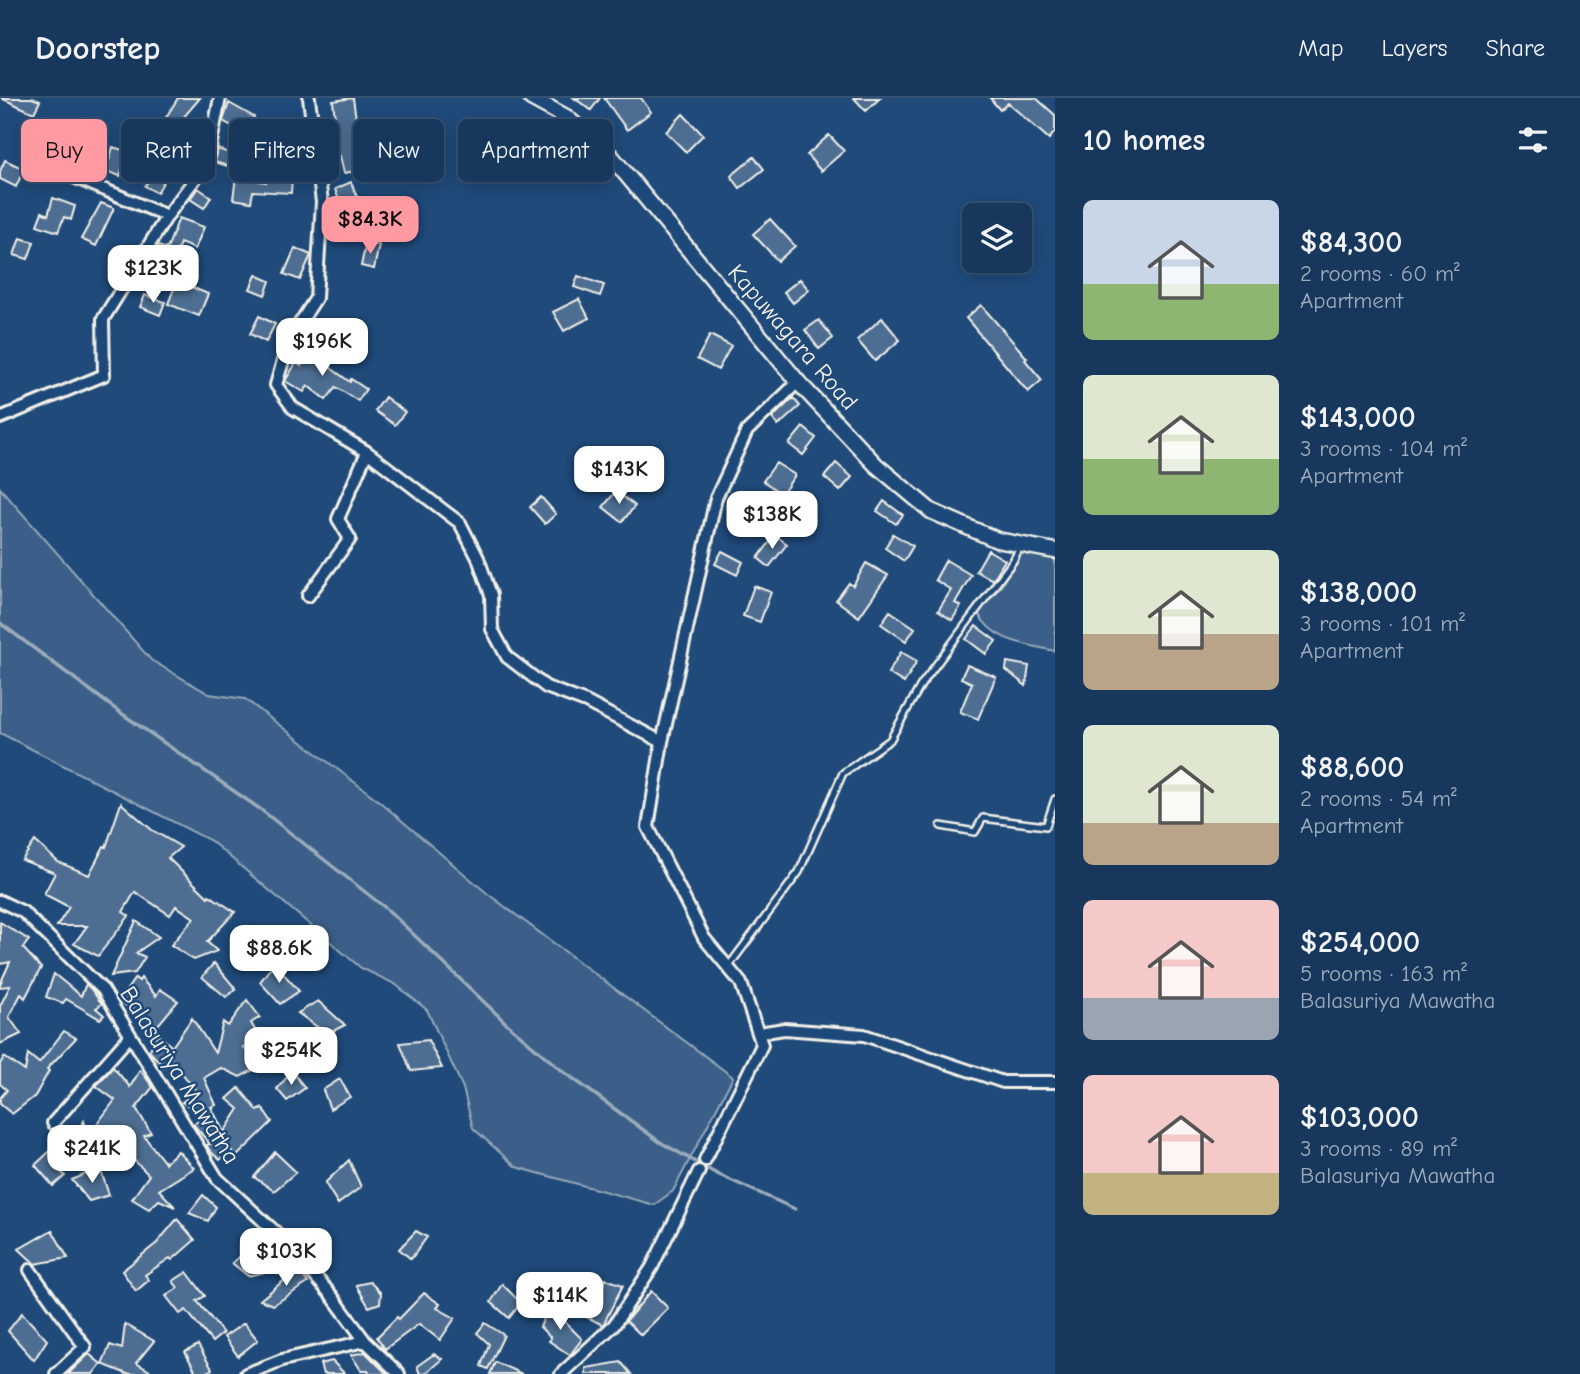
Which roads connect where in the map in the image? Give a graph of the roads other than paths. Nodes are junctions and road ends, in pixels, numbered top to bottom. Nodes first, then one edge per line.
1 (220, 98) edge
2 (309, 98) edge
3 (531, 98) edge
4 (86, 182) edge
5 (167, 216) junction
6 (798, 382) junction
7 (0, 418) edge
8 (367, 452) junction
9 (1021, 545) junction
10 (1055, 551) edge
11 (308, 596) dead end
12 (662, 742) junction
13 (1055, 799) edge
14 (941, 826) dead end
15 (0, 901) edge
16 (728, 967) junction
17 (759, 1033) junction
18 (130, 1036) junction
19 (1055, 1082) edge
20 (53, 1122) dead end
21 (30, 1270) dead end
22 (365, 1341) junction
23 (56, 1374) edge
24 (246, 1374) edge
25 (399, 1374) edge
26 (561, 1374) edge

1 - 5 street
2 - 8 street
3 - 6 street, Kapuwagara Road
4 - 5 street
5 - 7 street
6 - 9 street, Kapuwagara Road
6 - 12 street
8 - 11 street
8 - 12 street
9 - 10 street, Kapuwagara Road
9 - 16 lane
12 - 16 street
13 - 14 lane
15 - 18 street, Balasuriya Mawatha
16 - 17 street
17 - 19 street
17 - 26 street
18 - 20 street
18 - 22 street, Balasuriya Mawatha
21 - 23 street
22 - 24 street
22 - 25 street, Balasuriya Mawatha

